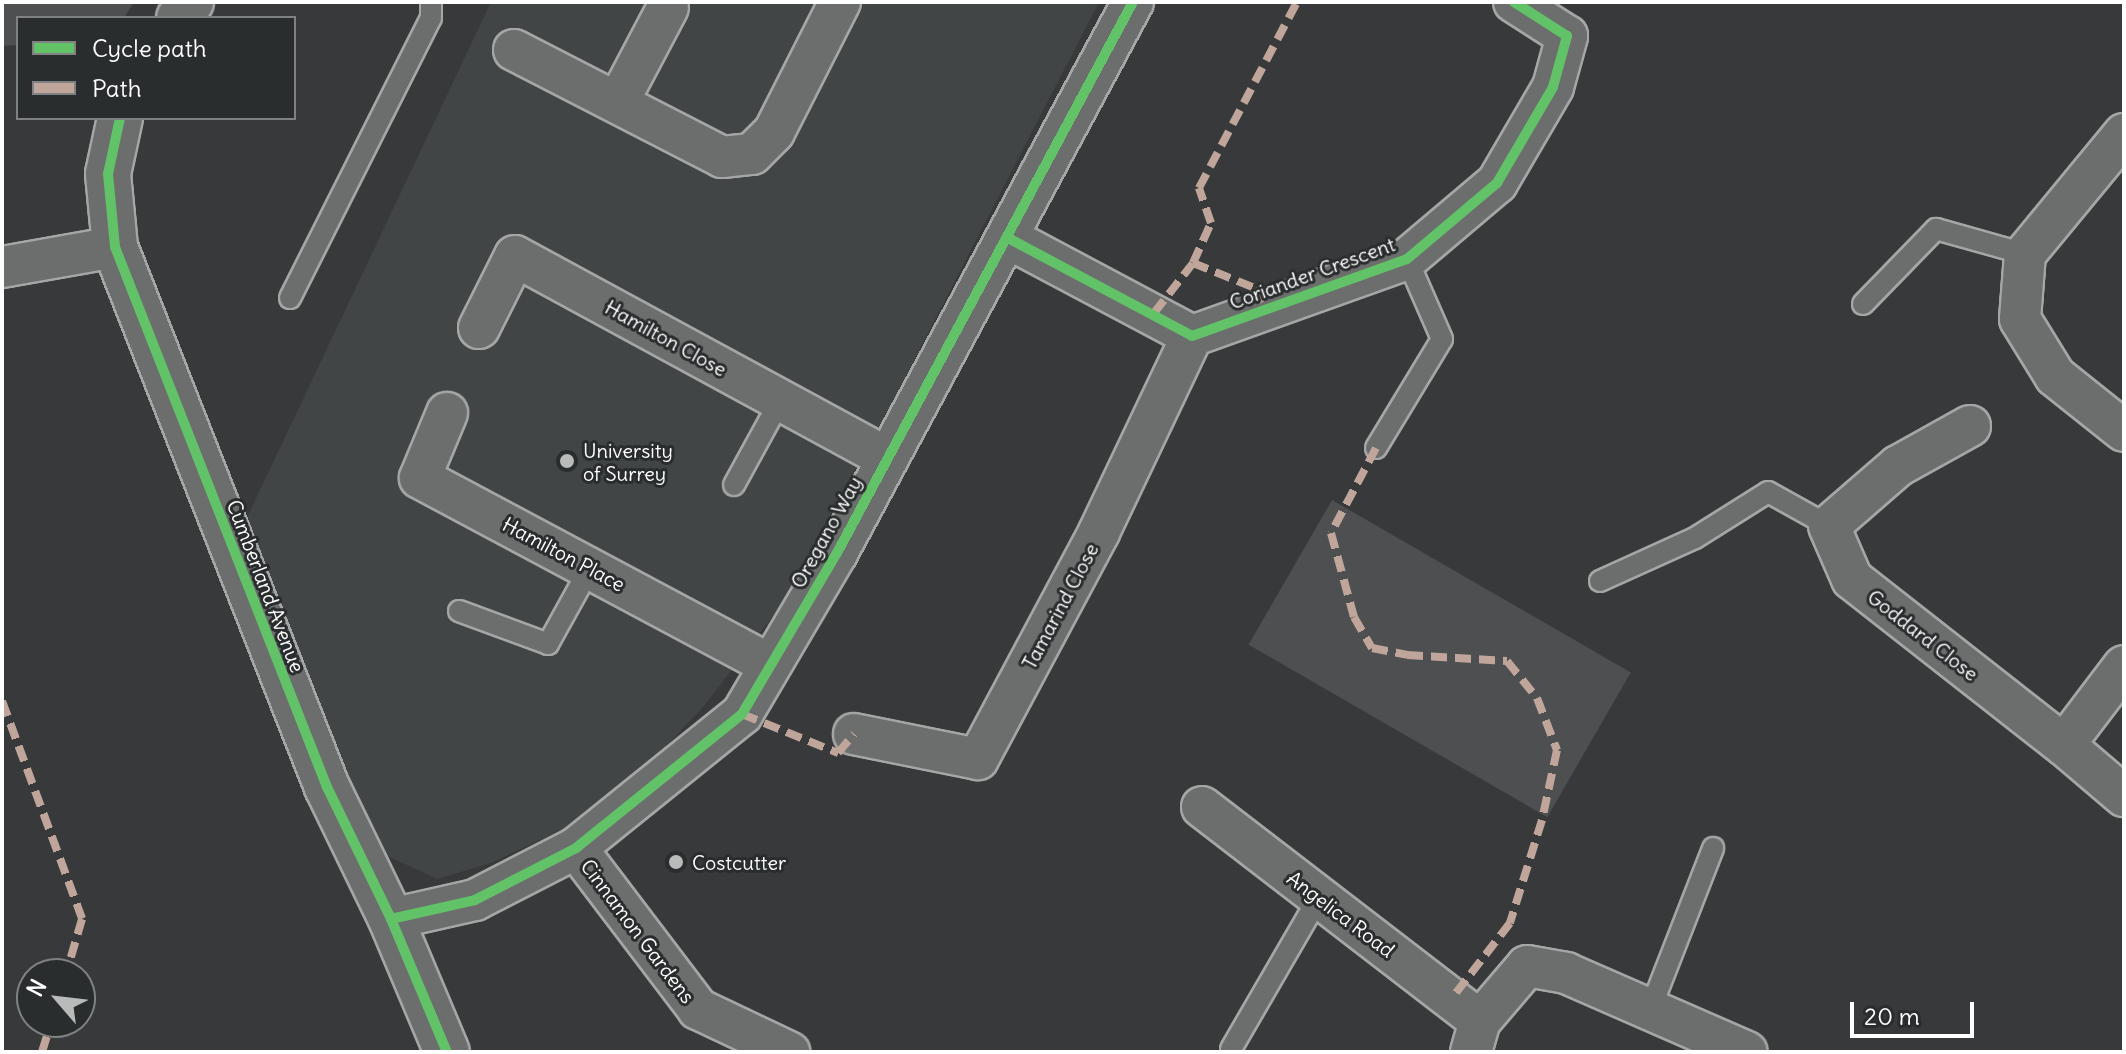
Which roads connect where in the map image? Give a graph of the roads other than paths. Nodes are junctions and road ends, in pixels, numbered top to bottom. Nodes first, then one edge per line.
1 (431, 2) edge
2 (840, 2) edge
3 (1133, 2) edge
4 (1514, 2) edge
5 (668, 7) dead end
6 (514, 50) dead end
7 (618, 102) junction
8 (120, 120) edge
9 (2124, 134) edge
10 (1008, 238) junction
11 (115, 247) junction
12 (2025, 254) junction
13 (1407, 259) junction
14 (2, 267) edge
15 (290, 298) dead end
16 (1863, 304) dead end
17 (479, 328) dead end
18 (1192, 336) junction
19 (780, 401) junction
20 (447, 413) dead end
21 (1970, 426) dead end
22 (2124, 431) edge
23 (1376, 448) dead end
24 (887, 458) junction
25 (734, 485) dead end
26 (1829, 526) junction
27 (590, 568) junction
28 (1600, 581) dead end
29 (459, 611) dead end
30 (770, 665) junction
31 (2124, 666) edge
32 (854, 734) dead end
33 (2064, 745) junction
34 (2124, 796) edge
35 (1202, 807) dead end
36 (576, 848) junction
37 (1713, 848) dead end
38 (1319, 897) junction
39 (391, 919) junction
40 (1650, 1010) junction
41 (1476, 1037) edge
42 (1231, 1049) dead end
43 (780, 1051) edge
44 (447, 1052) edge
45 (1747, 1052) edge

1 - 15 lane
2 - 7 street
3 - 10 street, Oregano Way
4 - 13 street, Coriander Crescent
5 - 7 street
6 - 7 street
8 - 11 street, Cumberland Avenue
9 - 12 street
10 - 18 street
10 - 24 street, Oregano Way
11 - 14 street
11 - 39 street, Cumberland Avenue
12 - 16 lane
12 - 22 street
13 - 18 street, Coriander Crescent
13 - 23 lane
17 - 19 street, Hamilton Close
18 - 32 street, Tamarind Close
19 - 24 street, Hamilton Close
19 - 25 lane
20 - 27 street, Hamilton Place
21 - 26 street
24 - 30 street, Oregano Way
26 - 28 lane
26 - 33 street, Goddard Close
27 - 29 lane
27 - 30 street, Hamilton Place
30 - 36 street, Oregano Way
31 - 33 street
33 - 34 street, Goddard Close
35 - 38 street, Angelica Road
36 - 39 street, Oregano Way
36 - 43 street, Cinnamon Gardens
37 - 40 lane
38 - 41 street, Angelica Road
38 - 42 lane
39 - 44 street, Cumberland Avenue
40 - 41 street, Angelica Road
40 - 45 street, Angelica Road

